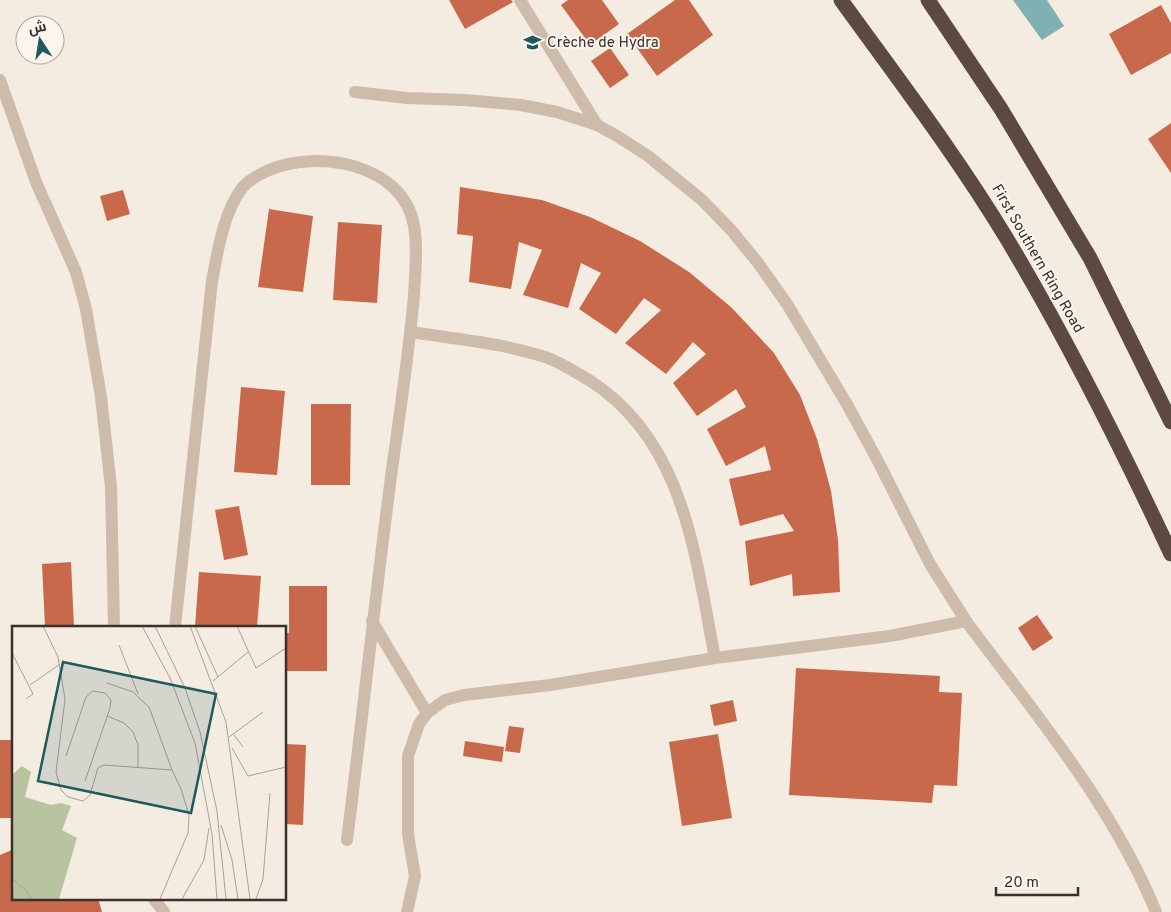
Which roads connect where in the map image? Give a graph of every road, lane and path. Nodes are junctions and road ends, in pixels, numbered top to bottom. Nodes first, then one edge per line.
1 (520, 0) edge
2 (841, 0) edge
3 (928, 0) edge
4 (0, 80) edge
5 (355, 92) dead end
6 (597, 125) junction
7 (411, 332) junction
8 (1171, 422) edge
9 (1171, 554) edge
10 (372, 620) junction
11 (966, 621) junction
12 (114, 626) edge
13 (175, 626) edge
14 (714, 658) junction
15 (427, 713) junction
16 (347, 840) dead end
17 (155, 900) edge
18 (164, 912) edge
19 (407, 912) edge
20 (1156, 912) edge

1 - 6 street
2 - 9 highway, First Southern Ring Road
3 - 8 highway
4 - 12 street
5 - 6 street
6 - 11 street
7 - 10 street
7 - 13 street
7 - 14 street
10 - 15 street
10 - 16 street
11 - 14 street
11 - 20 street
14 - 15 street
15 - 19 street
17 - 18 street

